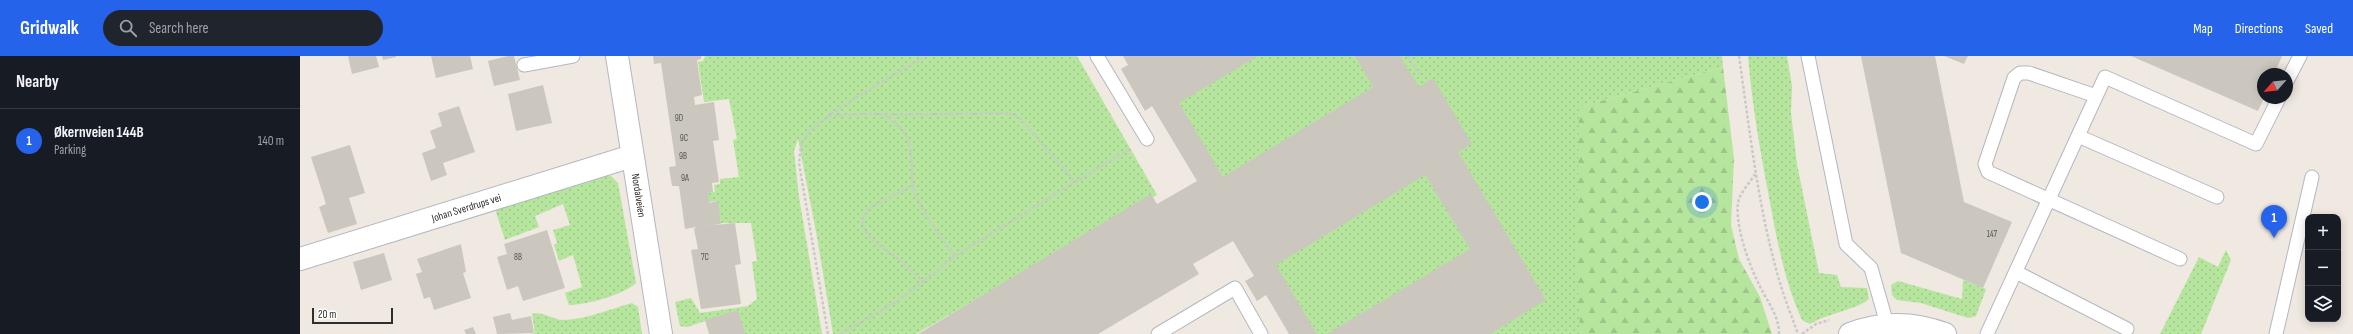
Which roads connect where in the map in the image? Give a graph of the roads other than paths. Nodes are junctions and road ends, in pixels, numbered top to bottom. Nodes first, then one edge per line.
1 (573, 56) edge
2 (617, 56) edge
3 (1097, 56) edge
4 (1808, 56) edge
5 (2300, 56) edge
6 (524, 65) dead end
7 (2293, 69) edge
8 (2096, 96) junction
9 (2276, 104) edge
10 (2078, 136) junction
11 (1147, 139) road end
12 (632, 156) junction
13 (2312, 178) dead end
14 (2217, 197) dead end
15 (2048, 200) junction
16 (300, 259) edge
17 (2180, 259) dead end
18 (2016, 272) junction
19 (1887, 324) junction
20 (2127, 329) dead end
21 (661, 334) edge
22 (1158, 334) edge
23 (1261, 334) edge
24 (1850, 334) edge
25 (1944, 334) edge
26 (1987, 334) edge
27 (2276, 334) edge

1 - 6 lane
2 - 12 street, Nordalveien
3 - 11 lane
4 - 19 lane
5 - 7 lane
8 - 9 lane
8 - 10 lane
8 - 15 lane
10 - 14 lane
10 - 15 lane
12 - 16 street, Johan Sverdrups vei
12 - 21 street, Nordalveien
13 - 27 lane
15 - 17 lane
15 - 18 lane
18 - 20 lane
18 - 26 lane
19 - 24 street
19 - 25 street
22 - 23 lane

